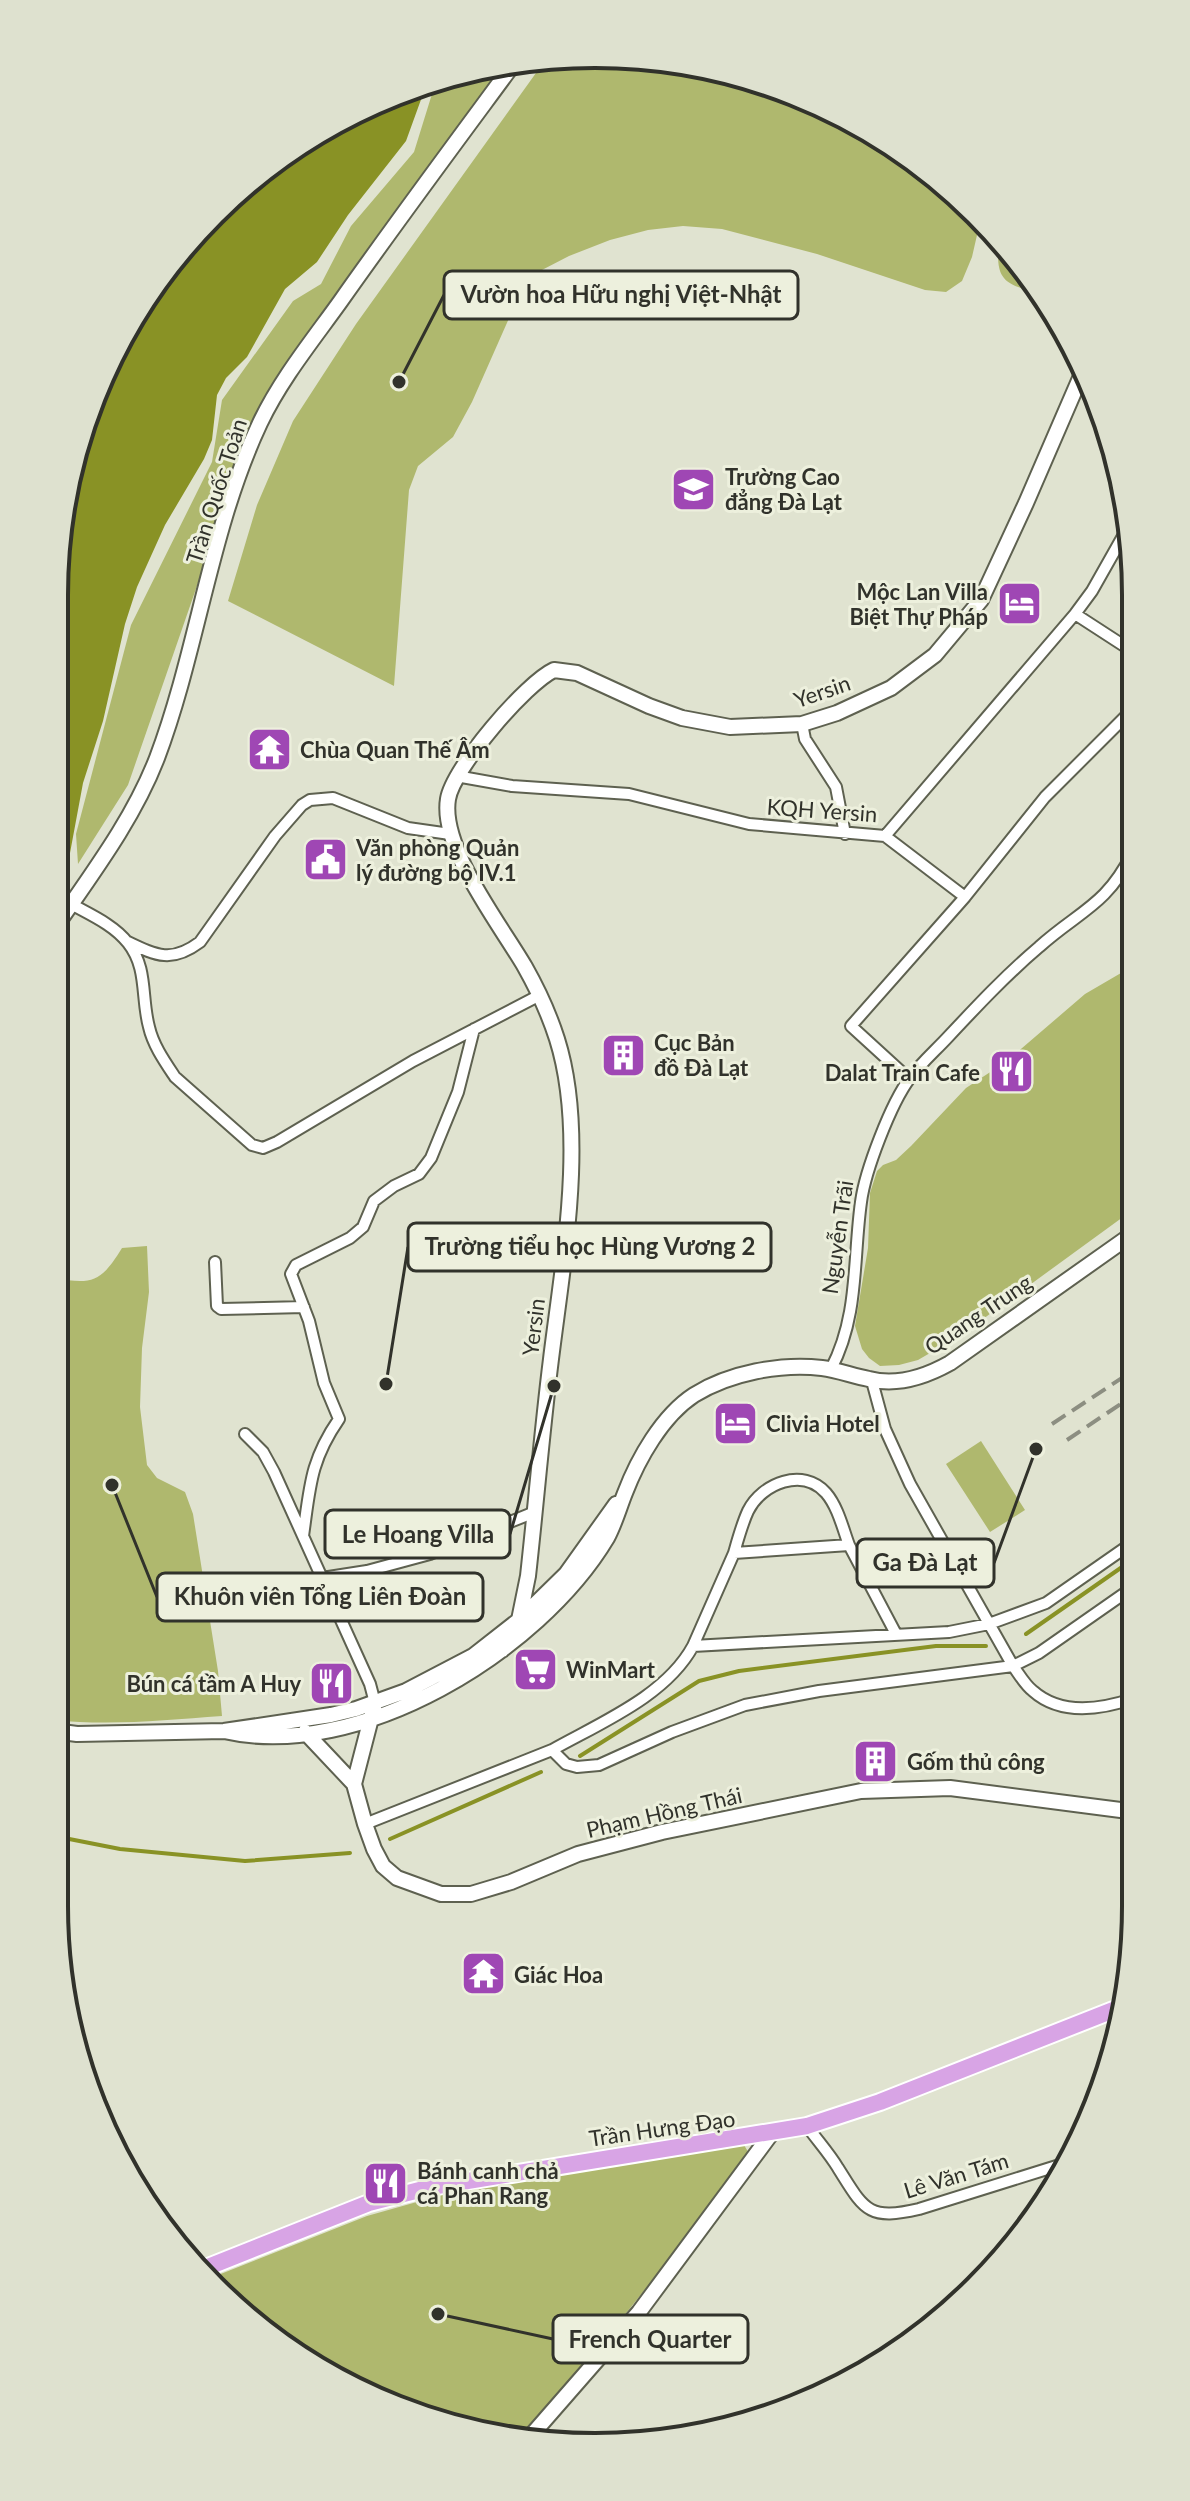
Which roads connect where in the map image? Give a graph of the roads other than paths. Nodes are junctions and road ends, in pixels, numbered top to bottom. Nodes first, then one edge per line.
1 (505, 76) edge
2 (1078, 383) edge
3 (1119, 543) edge
4 (1075, 614) junction
5 (1122, 645) edge
6 (1122, 720) edge
7 (802, 724) junction
8 (456, 776) junction
9 (450, 834) junction
10 (845, 834) junction
11 (885, 836) junction
12 (1122, 875) edge
13 (965, 897) junction
14 (71, 904) junction
15 (68, 908) edge
16 (127, 941) junction
17 (540, 995) junction
18 (474, 1029) junction
19 (909, 1079) junction
20 (1122, 1241) edge
21 (215, 1262) dead end
22 (304, 1307) junction
23 (831, 1369) junction
24 (872, 1381) junction
25 (245, 1434) dead end
26 (626, 1491) junction
27 (535, 1512) junction
28 (303, 1536) junction
29 (849, 1545) junction
30 (1122, 1550) edge
31 (734, 1553) junction
32 (322, 1578) junction
33 (1122, 1595) edge
34 (519, 1620) junction
35 (989, 1624) junction
36 (896, 1634) junction
37 (693, 1646) junction
38 (502, 1650) junction
39 (1013, 1666) junction
40 (375, 1703) junction
41 (1122, 1703) edge
42 (371, 1719) junction
43 (295, 1721) junction
44 (224, 1731) junction
45 (68, 1733) edge
46 (308, 1735) junction
47 (552, 1750) junction
48 (354, 1784) junction
49 (1122, 1809) edge
50 (365, 1824) junction
51 (1112, 2011) edge
52 (807, 2126) junction
53 (771, 2134) junction
54 (1052, 2167) edge
55 (211, 2266) edge
56 (537, 2429) edge

1 - 14 street, Trần Quốc Toản
2 - 7 street, Yersin
3 - 4 street, KQH Yersin
4 - 5 street
4 - 11 street, KQH Yersin
6 - 13 street
7 - 8 street, Yersin
7 - 10 street
8 - 9 street, Yersin
8 - 10 street, KQH Yersin
9 - 16 street
9 - 17 street, Yersin
10 - 11 street, KQH Yersin
11 - 13 street
12 - 19 street, Nguyễn Trãi
13 - 19 street
14 - 15 street, Trần Quốc Toản
14 - 16 street
16 - 18 street
17 - 18 street
17 - 27 street, Yersin
18 - 22 street
19 - 23 street, Nguyễn Trãi
20 - 24 street, Quang Trung
21 - 22 street
22 - 28 street
23 - 24 street, Quang Trung
23 - 26 street
24 - 35 street
25 - 28 street
26 - 34 street
26 - 38 street
27 - 32 street
27 - 34 street, Yersin
28 - 32 street
29 - 31 street
29 - 31 street
29 - 36 street
30 - 35 street
31 - 37 street
32 - 40 street
33 - 39 street
34 - 38 street, Yersin
34 - 40 street, Yersin
35 - 36 street
35 - 39 street
36 - 37 street
37 - 47 street
38 - 42 street, Yersin
39 - 41 street
39 - 47 street
40 - 42 street
40 - 43 street, Yersin
42 - 46 street, Yersin
42 - 48 street
43 - 44 street, Yersin
43 - 46 street
44 - 45 street, Yersin
44 - 46 street, Yersin
46 - 48 street
47 - 50 street
48 - 50 street, Phạm Hồng Thái
49 - 50 street, Phạm Hồng Thái
51 - 52 main road, Trần Hưng Đạo
52 - 53 main road, Trần Hưng Đạo
52 - 54 street, Lê Văn Tám
53 - 55 main road, Trần Hưng Đạo
53 - 56 street

